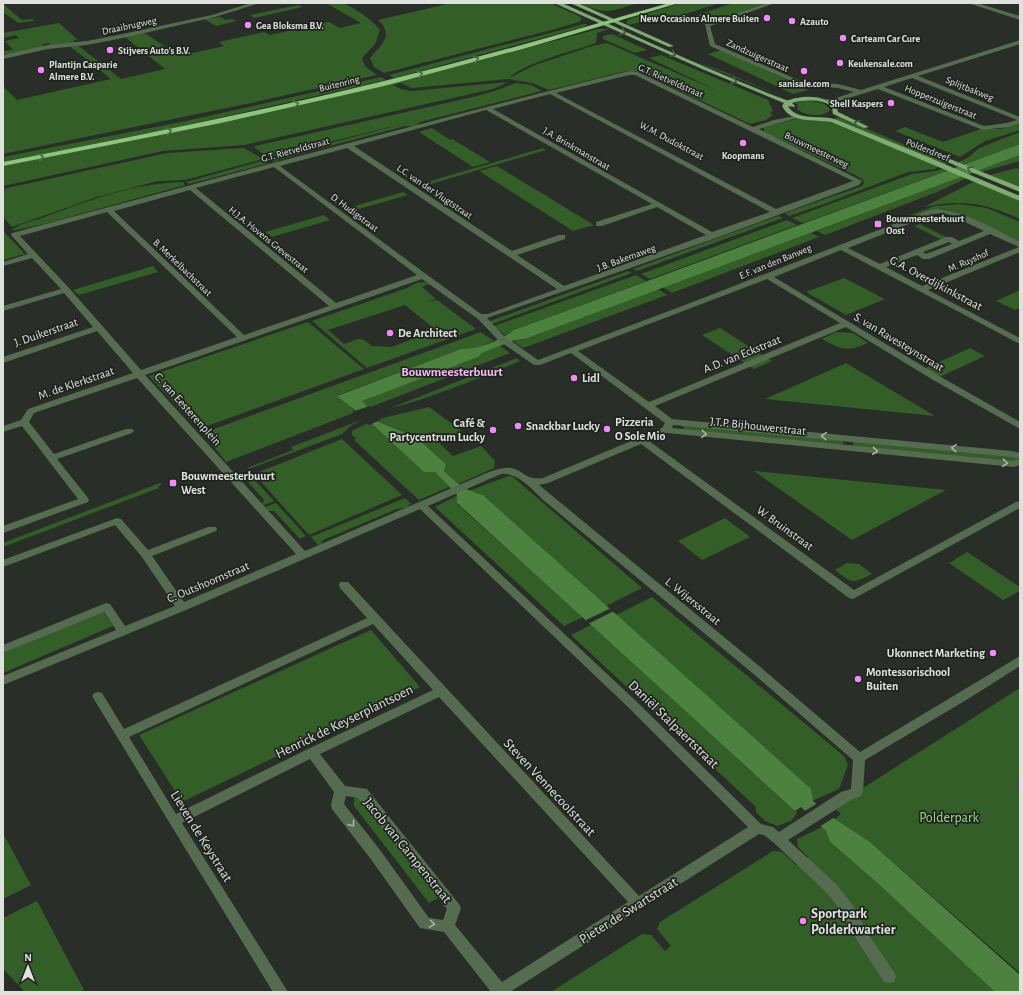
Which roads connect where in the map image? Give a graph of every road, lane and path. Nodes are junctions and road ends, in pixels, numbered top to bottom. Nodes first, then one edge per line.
1 (257, 3) edge
2 (557, 3) edge
3 (573, 3) edge
4 (652, 3) edge
5 (676, 3) edge
6 (772, 3) edge
7 (971, 3) edge
8 (1020, 18) edge
9 (594, 20) junction
10 (604, 21) junction
11 (615, 21) junction
12 (1020, 42) edge
13 (501, 45) dead end
14 (3, 57) edge
15 (420, 66) dead end
16 (406, 70) dead end
17 (912, 76) junction
18 (376, 77) dead end
19 (361, 80) dead end
20 (878, 87) junction
21 (550, 92) junction
22 (860, 92) junction
23 (800, 99) junction
24 (277, 100) dead end
25 (827, 103) junction
26 (788, 104) junction
27 (487, 108) junction
28 (790, 113) junction
29 (835, 113) junction
30 (800, 116) junction
31 (1020, 120) edge
32 (776, 121) junction
33 (753, 128) junction
34 (348, 145) junction
35 (3, 156) edge
36 (3, 164) edge
37 (275, 165) junction
38 (190, 187) junction
39 (1020, 190) edge
40 (1020, 199) edge
41 (657, 205) junction
42 (109, 210) junction
43 (776, 212) junction
44 (599, 224) dead end
45 (991, 231) junction
46 (713, 236) junction
47 (562, 237) dead end
48 (936, 244) junction
49 (958, 244) junction
50 (1020, 245) edge
51 (841, 247) junction
52 (926, 248) junction
53 (946, 249) junction
54 (1020, 249) edge
55 (917, 252) junction
56 (936, 253) junction
57 (510, 254) junction
58 (33, 255) junction
59 (3, 264) edge
60 (880, 267) junction
61 (423, 276) junction
62 (767, 276) junction
63 (563, 289) junction
64 (923, 289) junction
65 (66, 290) junction
66 (335, 306) junction
67 (3, 309) edge
68 (481, 316) junction
69 (846, 324) junction
70 (98, 328) junction
71 (243, 338) junction
72 (1020, 341) edge
73 (572, 350) junction
74 (3, 360) edge
75 (139, 374) junction
76 (648, 406) junction
77 (24, 422) junction
78 (668, 426) junction
79 (1020, 426) edge
80 (3, 429) edge
81 (129, 431) dead end
82 (642, 440) junction
83 (847, 443) junction
84 (1020, 456) edge
85 (51, 458) junction
86 (1020, 462) edge
87 (533, 482) junction
88 (420, 504) junction
89 (1020, 504) edge
90 (212, 529) dead end
91 (3, 530) edge
92 (146, 555) junction
93 (303, 555) junction
94 (3, 564) edge
95 (344, 585) dead end
96 (182, 607) junction
97 (374, 619) junction
98 (122, 630) junction
99 (3, 648) edge
100 (1020, 660) edge
101 (3, 681) edge
102 (440, 691) junction
103 (98, 696) dead end
104 (122, 735) junction
105 (312, 752) junction
106 (859, 758) junction
107 (341, 791) junction
108 (174, 821) junction
109 (757, 828) junction
110 (779, 839) junction
111 (638, 904) junction
112 (448, 926) junction
113 (889, 977) dead end
114 (281, 992) edge
115 (499, 992) edge

1 - 14 street, Draaibrugweg
2 - 9 main road
3 - 10 main road
4 - 10 highway, Buitenring
5 - 11 highway, Buitenring
6 - 22 street, Zandzuigerstraat
7 - 8 street
9 - 10 highway, Buitenring
9 - 13 highway, Buitenring
10 - 11 highway, Buitenring
10 -> 26 main road
36 -> 10 highway, Buitenring
11 - 23 main road
12 - 17 street, Splijtbakweg
15 - 16 highway
17 - 20 street, Splijtbakweg
17 - 31 street, Splijtbakweg
18 - 19 highway, Buitenring
20 - 22 street, Splijtbakweg
20 - 31 street, Hopperzuigerstraat
21 - 27 street, G.T. Rietveldstraat
21 - 33 street, G.T. Rietveldstraat
21 - 43 street, W.M. Dudokstraat
22 - 25 street, Splijtbakweg
23 - 25 main road
23 - 26 main road
24 - 35 highway
25 - 29 main road
26 - 28 main road
26 - 30 main road
27 - 34 street, G.T. Rietveldstraat
27 - 41 street, J.A. Brinkmanstraat
28 - 30 main road
28 - 32 street
29 - 30 main road
39 -> 29 main road, Polderdreef
30 - 32 street
30 - 40 main road, Polderdreef
32 - 33 street
33 - 43 street, Bouwmeesterweg
34 - 37 street, G.T. Rietveldstraat
34 - 57 street, L.C. van der Vlugtstraat
37 - 38 street, G.T. Rietveldstraat
37 - 61 street, D. Hudigstraat
38 - 42 street, G.T. Rietveldstraat
38 - 66 street, H.J.A. Hovens Grevestraat
41 - 44 street
41 - 46 street, J.A. Brinkmanstraat
42 - 58 street, G.T. Rietveldstraat
42 - 71 street, B. Merkelbachstraat
43 - 46 street, J.B. Bakemaweg
45 - 49 street, M. Ruyshof
45 - 50 street, E.F. van den Banweg
45 - 51 street, E.F. van den Banweg
46 - 63 street, J.B. Bakemaweg
47 - 57 street
48 - 49 street, M. Ruyshof
48 - 52 street, M. Ruyshof
48 - 53 street, M. Ruyshof
49 - 53 street, M. Ruyshof
51 - 60 street, G.A. Overdijkinkstraat
51 - 62 street, E.F. van den Banweg
52 - 55 street, M. Ruyshof
52 - 56 street, M. Ruyshof
53 - 56 street, M. Ruyshof
54 - 64 street, M. Ruyshof
55 - 56 street, M. Ruyshof
55 - 60 street, M. Ruyshof
57 - 63 street, L.C. van der Vlugtstraat
58 - 59 street
58 - 65 street, G.T. Rietveldstraat
60 - 64 street, G.A. Overdijkinkstraat
61 - 66 street, C. van Eesterenplein
61 - 68 street
62 - 69 street, S. van Ravesteynstraat
62 - 73 street, E.F. van den Banweg
63 - 68 street, J.B. Bakemaweg
64 - 72 street, G.A. Overdijkinkstraat
65 - 67 street
65 - 70 street, G.T. Rietveldstraat
66 - 71 street, C. van Eesterenplein
68 - 73 street, E.F. van den Banweg
69 - 76 street, A.D. van Eckstraat
69 - 79 street, S. van Ravesteynstraat
70 - 74 street, J. Duikerstraat
70 - 75 street, G.T. Rietveldstraat
71 - 75 street, C. van Eesterenplein
73 - 76 street
75 - 77 street, M. de Klerkstraat
75 - 93 street, C. van Eesterenplein
76 - 78 street
77 - 80 street, M. de Klerkstraat
77 - 85 street
78 - 82 street
78 - 83 street, J.T.P. Bijhouwerstraat
81 - 85 street
82 - 87 street
82 - 89 street, W. Bruinstraat
84 -> 83 street, J.T.P. Bijhouwerstraat
83 -> 86 street, J.T.P. Bijhouwerstraat
85 - 91 street
87 - 88 street, L. Wijersstraat
87 - 106 street, L. Wijersstraat
88 - 93 street
88 - 109 street, Daniël Stalpaertstraat
90 - 92 street
92 - 94 street
92 - 96 street
93 - 96 street, C. Outshoornstraat
95 - 97 street, Henrick de Keyserplantsoen
96 - 98 street, C. Outshoornstraat
97 - 102 street, Henrick de Keyserplantsoen
97 - 104 street
98 - 99 street
98 - 101 street, C. Outshoornstraat
100 - 106 street
102 - 105 street, Henrick de Keyserplantsoen
102 - 111 street, Steven Vennecoolstraat
103 - 104 street, Lieven de Keystraat
104 - 108 street, Lieven de Keystraat
105 - 107 street
105 - 108 street, Henrick de Keyserplantsoen
106 - 110 street
107 -> 112 street
107 - 112 street, Jacob van Campenstraat
108 - 114 street, Lieven de Keystraat
109 - 110 street, Daniël Stalpaertstraat
109 - 111 street, Pieter de Swartstraat
110 - 113 street, Daniël Stalpaertstraat
111 - 115 street, Pieter de Swartstraat
112 - 115 street

